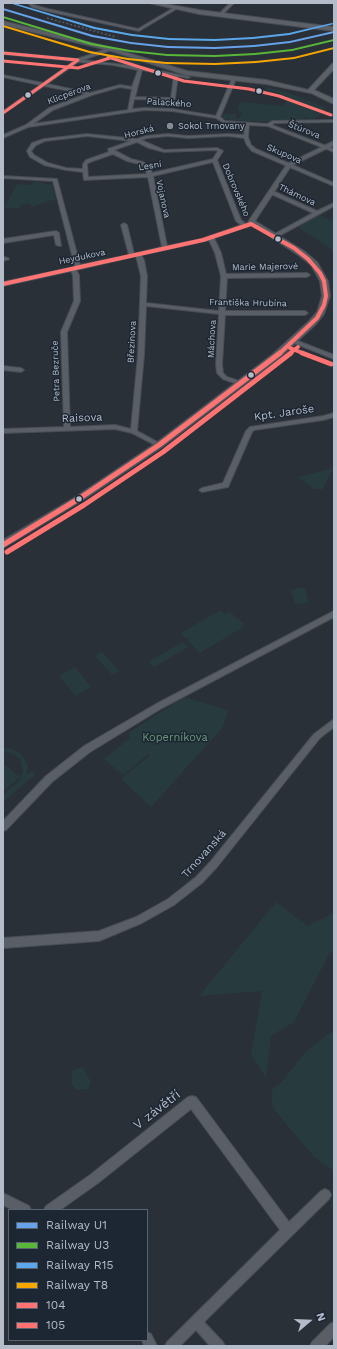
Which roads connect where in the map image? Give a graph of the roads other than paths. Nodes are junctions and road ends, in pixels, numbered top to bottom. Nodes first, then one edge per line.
1 (30, 3) edge
2 (152, 3) edge
3 (232, 3) edge
4 (176, 8) junction
5 (220, 14) junction
6 (3, 23) edge
7 (334, 29) edge
8 (110, 49) junction
9 (5, 53) edge
10 (3, 57) edge
11 (78, 60) junction
12 (334, 65) edge
13 (141, 68) junction
14 (3, 76) edge
15 (176, 76) junction
16 (188, 77) dead end
17 (234, 79) junction
18 (136, 83) junction
19 (44, 84) junction
20 (120, 86) junction
21 (134, 88) junction
22 (310, 92) junction
23 (91, 94) junction
24 (133, 98) junction
25 (173, 99) junction
26 (334, 102) edge
27 (54, 110) dead end
28 (130, 110) junction
29 (172, 110) junction
30 (3, 113) edge
31 (59, 113) dead end
32 (64, 116) dead end
33 (217, 117) junction
34 (69, 119) junction
35 (334, 121) edge
36 (247, 124) junction
37 (268, 125) junction
38 (28, 126) junction
39 (3, 137) edge
40 (246, 137) junction
41 (136, 140) junction
42 (334, 143) edge
43 (325, 147) junction
44 (334, 151) edge
45 (113, 152) junction
46 (216, 158) junction
47 (290, 165) junction
48 (85, 170) junction
49 (150, 175) junction
50 (3, 177) edge
51 (334, 184) edge
52 (271, 192) junction
53 (334, 204) edge
54 (317, 213) junction
55 (248, 224) junction
56 (124, 225) dead end
57 (274, 236) junction
58 (211, 238) junction
59 (3, 241) edge
60 (59, 244) dead end
61 (165, 248) junction
62 (135, 255) junction
63 (75, 268) junction
64 (307, 275) dead end
65 (224, 276) junction
66 (3, 284) edge
67 (144, 304) junction
68 (222, 313) junction
69 (305, 313) dead end
70 (293, 341) junction
71 (334, 357) edge
72 (3, 368) edge
73 (21, 370) dead end
74 (240, 383) junction
75 (334, 415) edge
76 (67, 428) junction
77 (3, 431) edge
78 (134, 432) junction
79 (159, 445) junction
80 (202, 490) dead end
81 (3, 545) edge
82 (334, 614) edge
83 (334, 722) edge
84 (3, 827) edge
85 (3, 943) edge
86 (325, 1194) dead end
87 (3, 1200) edge
88 (23, 1209) edge
89 (51, 1209) edge
90 (288, 1231) junction
91 (196, 1322) junction
92 (334, 1328) edge
93 (172, 1346) edge
94 (219, 1346) edge
95 (316, 1346) edge

1 - 4 street
2 - 4 main road
3 - 5 street
4 - 5 main road
5 - 7 main road
6 - 8 street
8 - 11 street
8 - 17 street
9 - 10 street
9 - 11 street
11 - 13 street
11 - 19 street
12 - 22 main road
13 - 15 street
13 - 18 street
14 - 19 street
15 - 16 street
15 - 25 street
17 - 22 street
17 - 33 street
18 - 20 street, Klicperova
18 - 21 street
19 - 23 street
19 - 30 street
20 - 21 street, Klicperova
20 - 23 street, Klicperova
21 - 24 street
22 - 26 main road
23 - 38 street, Klicperova
24 - 25 street
24 - 28 street
25 - 29 street
27 - 31 street
28 - 29 street, Palackého
28 - 34 street, Palackého
29 - 33 street, Palackého
32 - 34 street
33 - 36 street, Palackého
34 - 38 street, Palackého
35 - 37 street, Palackého
36 - 37 street, Palackého
36 - 40 street
37 - 43 street, Štúrova
38 - 39 street, Palackého
40 - 41 street, Horská
40 - 47 street, Skupova
41 - 45 street, Horská
41 - 46 street
41 - 48 street
42 - 43 street
43 - 44 street, Štúrova
43 - 47 street
45 - 48 street, Horská
45 - 49 street, Vojanova
46 - 49 street, Lesní
46 - 55 street, Dobrovského
47 - 51 street, Skupova
47 - 52 street
48 - 49 street, Lesní
49 - 61 street, Vojanova
50 - 63 street, Petra Bezruče
52 - 54 street, Thámova
52 - 55 street
53 - 54 street, Thámova
54 - 57 street, Thámova
55 - 57 street
55 - 58 street, Heydukova
56 - 62 street, Březinova
57 - 70 street
58 - 61 street, Heydukova
58 - 65 street, Máchova
59 - 60 street
61 - 62 street, Heydukova
62 - 63 street, Heydukova
62 - 67 street, Březinova
63 - 66 street, Heydukova
63 - 76 street, Petra Bezruče
64 - 65 street, Marie Majerové
65 - 68 street, Máchova
67 - 68 street, Františka Hrubína
67 - 78 street, Březinova
68 - 69 street, Františka Hrubína
68 - 74 street, Máchova
70 - 71 street
70 - 74 street
72 - 73 street
74 - 79 street
75 - 80 street, Kpt. Jaroše
76 - 77 street, Raisova
76 - 78 street, Raisova
78 - 79 street, Raisova
79 - 81 street
82 - 84 street
83 - 85 street, Trnovanská
86 - 90 street
87 - 88 street
89 - 90 street, V závětří
90 - 91 street
91 - 93 street
91 - 94 street
92 - 95 street

